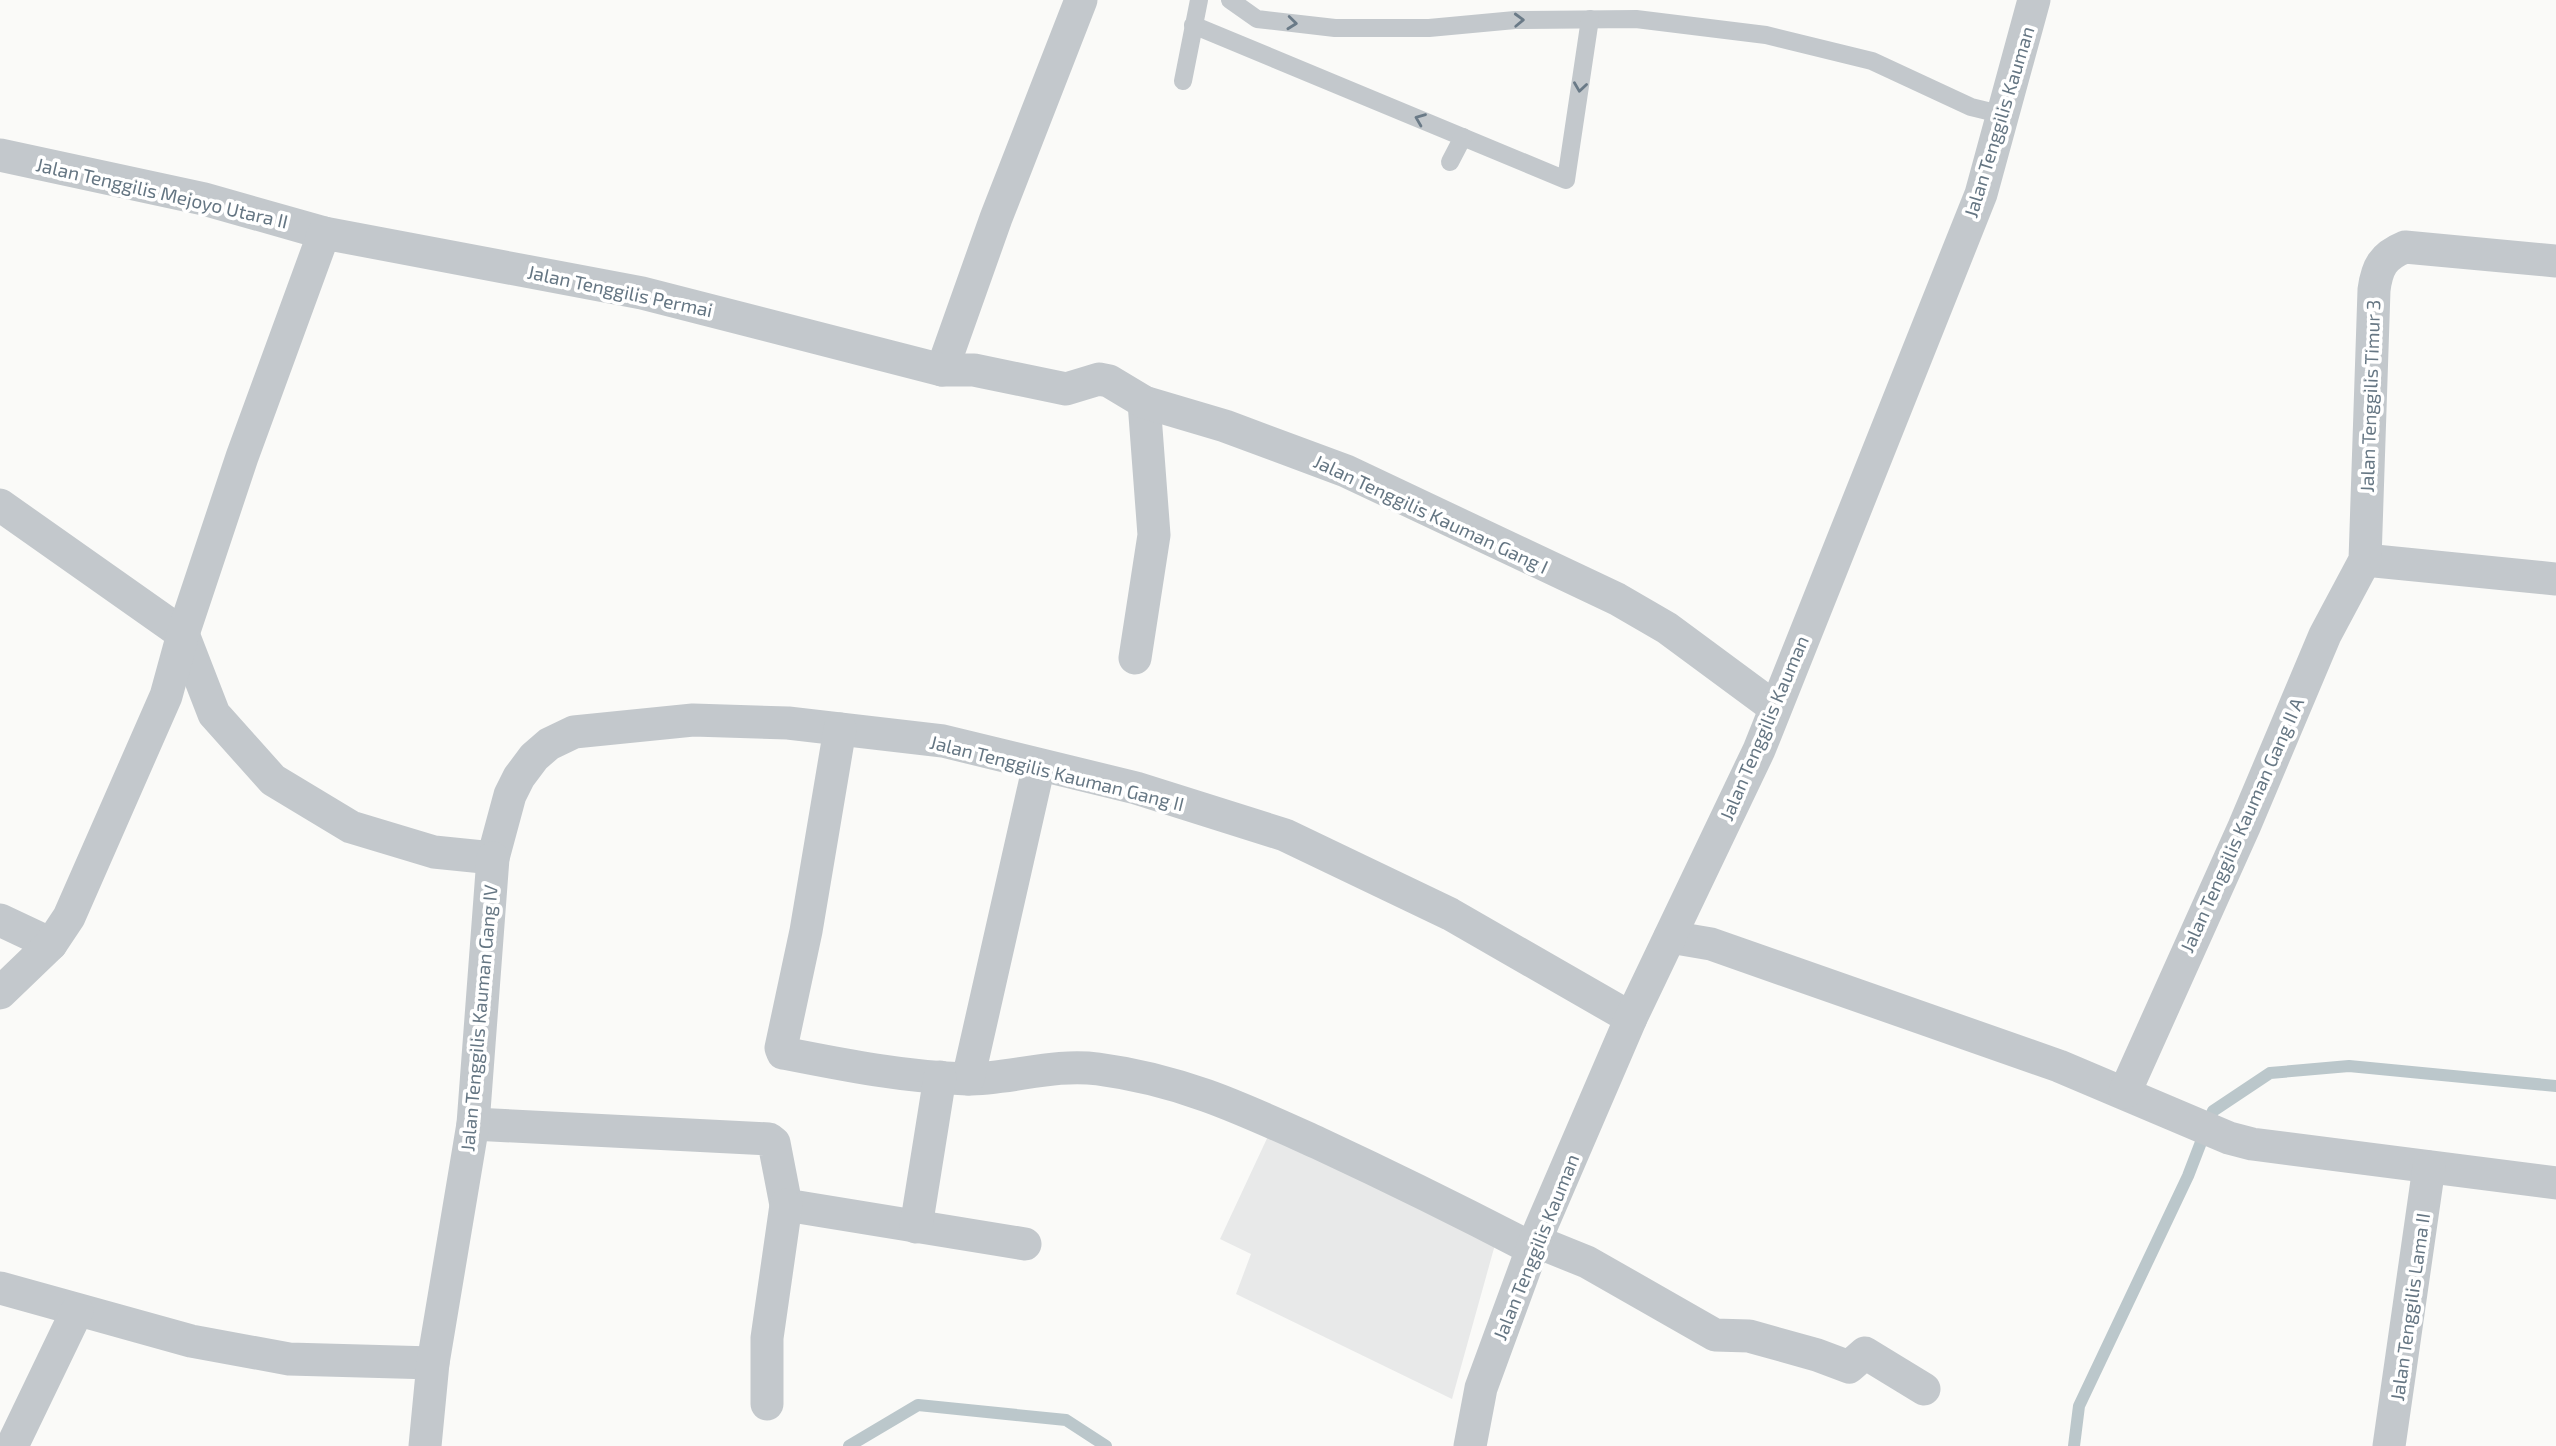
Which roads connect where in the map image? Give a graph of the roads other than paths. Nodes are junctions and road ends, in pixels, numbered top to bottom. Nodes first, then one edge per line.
1 (1081, 0) edge
2 (1199, 0) edge
3 (1230, 0) edge
4 (2034, 0) edge
5 (1590, 19) junction
6 (1193, 25) junction
7 (1183, 81) dead end
8 (2004, 115) junction
9 (1463, 137) junction
10 (0, 155) edge
11 (1450, 162) dead end
12 (324, 233) junction
13 (2556, 261) edge
14 (942, 370) junction
15 (1144, 402) junction
16 (0, 505) edge
17 (2365, 560) junction
18 (2556, 579) edge
19 (183, 634) junction
20 (1135, 658) dead end
21 (1774, 707) junction
22 (840, 729) junction
23 (1039, 765) junction
24 (493, 859) junction
25 (0, 920) edge
26 (1670, 937) junction
27 (51, 944) junction
28 (0, 993) edge
29 (1631, 1018) junction
30 (954, 1078) junction
31 (2125, 1092) junction
32 (473, 1124) junction
33 (2429, 1167) junction
34 (2556, 1183) edge
35 (786, 1205) junction
36 (916, 1227) junction
37 (1026, 1244) dead end
38 (1534, 1245) junction
39 (0, 1288) edge
40 (77, 1311) junction
41 (433, 1363) junction
42 (1924, 1389) dead end
43 (767, 1404) dead end
44 (12, 1446) edge
45 (425, 1446) edge
46 (1470, 1446) edge
47 (2389, 1446) edge

1 - 14 street
2 - 6 lane
3 -> 5 lane
4 - 8 street, Jalan Tenggilis Kauman
5 - 8 lane
5 -> 9 lane
6 - 7 lane
9 -> 6 lane
8 - 21 street, Jalan Tenggilis Kauman
9 - 11 lane
10 - 12 street, Jalan Tenggilis Mejoyo Utara II
12 - 14 street, Jalan Tenggilis Permai
12 - 19 street
13 - 17 street, Jalan Tenggilis Timur 3
14 - 15 street, Jalan Tenggilis Kauman Gang I
15 - 20 street
15 - 21 street, Jalan Tenggilis Kauman Gang I
16 - 19 street
17 - 18 street
17 - 31 street, Jalan Tenggilis Kauman Gang II A
19 - 24 street
19 - 27 street
21 - 26 street, Jalan Tenggilis Kauman
22 - 23 street, Jalan Tenggilis Kauman Gang II
22 - 24 street, Jalan Tenggilis Kauman Gang II
22 - 30 street
23 - 29 street, Jalan Tenggilis Kauman Gang II
23 - 30 street
24 - 32 street, Jalan Tenggilis Kauman Gang IV
25 - 27 street
26 - 29 street, Jalan Tenggilis Kauman
26 - 31 street
27 - 28 street
29 - 38 street, Jalan Tenggilis Kauman
30 - 36 street
30 - 38 street
31 - 33 street
32 - 35 street
32 - 41 street, Jalan Tenggilis Kauman Gang IV
33 - 34 street
33 - 47 street, Jalan Tenggilis Lama II
35 - 36 street
35 - 43 street
36 - 37 street
38 - 42 street
38 - 46 street, Jalan Tenggilis Kauman
39 - 40 street
40 - 41 street
40 - 44 street
41 - 45 street, Jalan Tenggilis Kauman Gang IV

